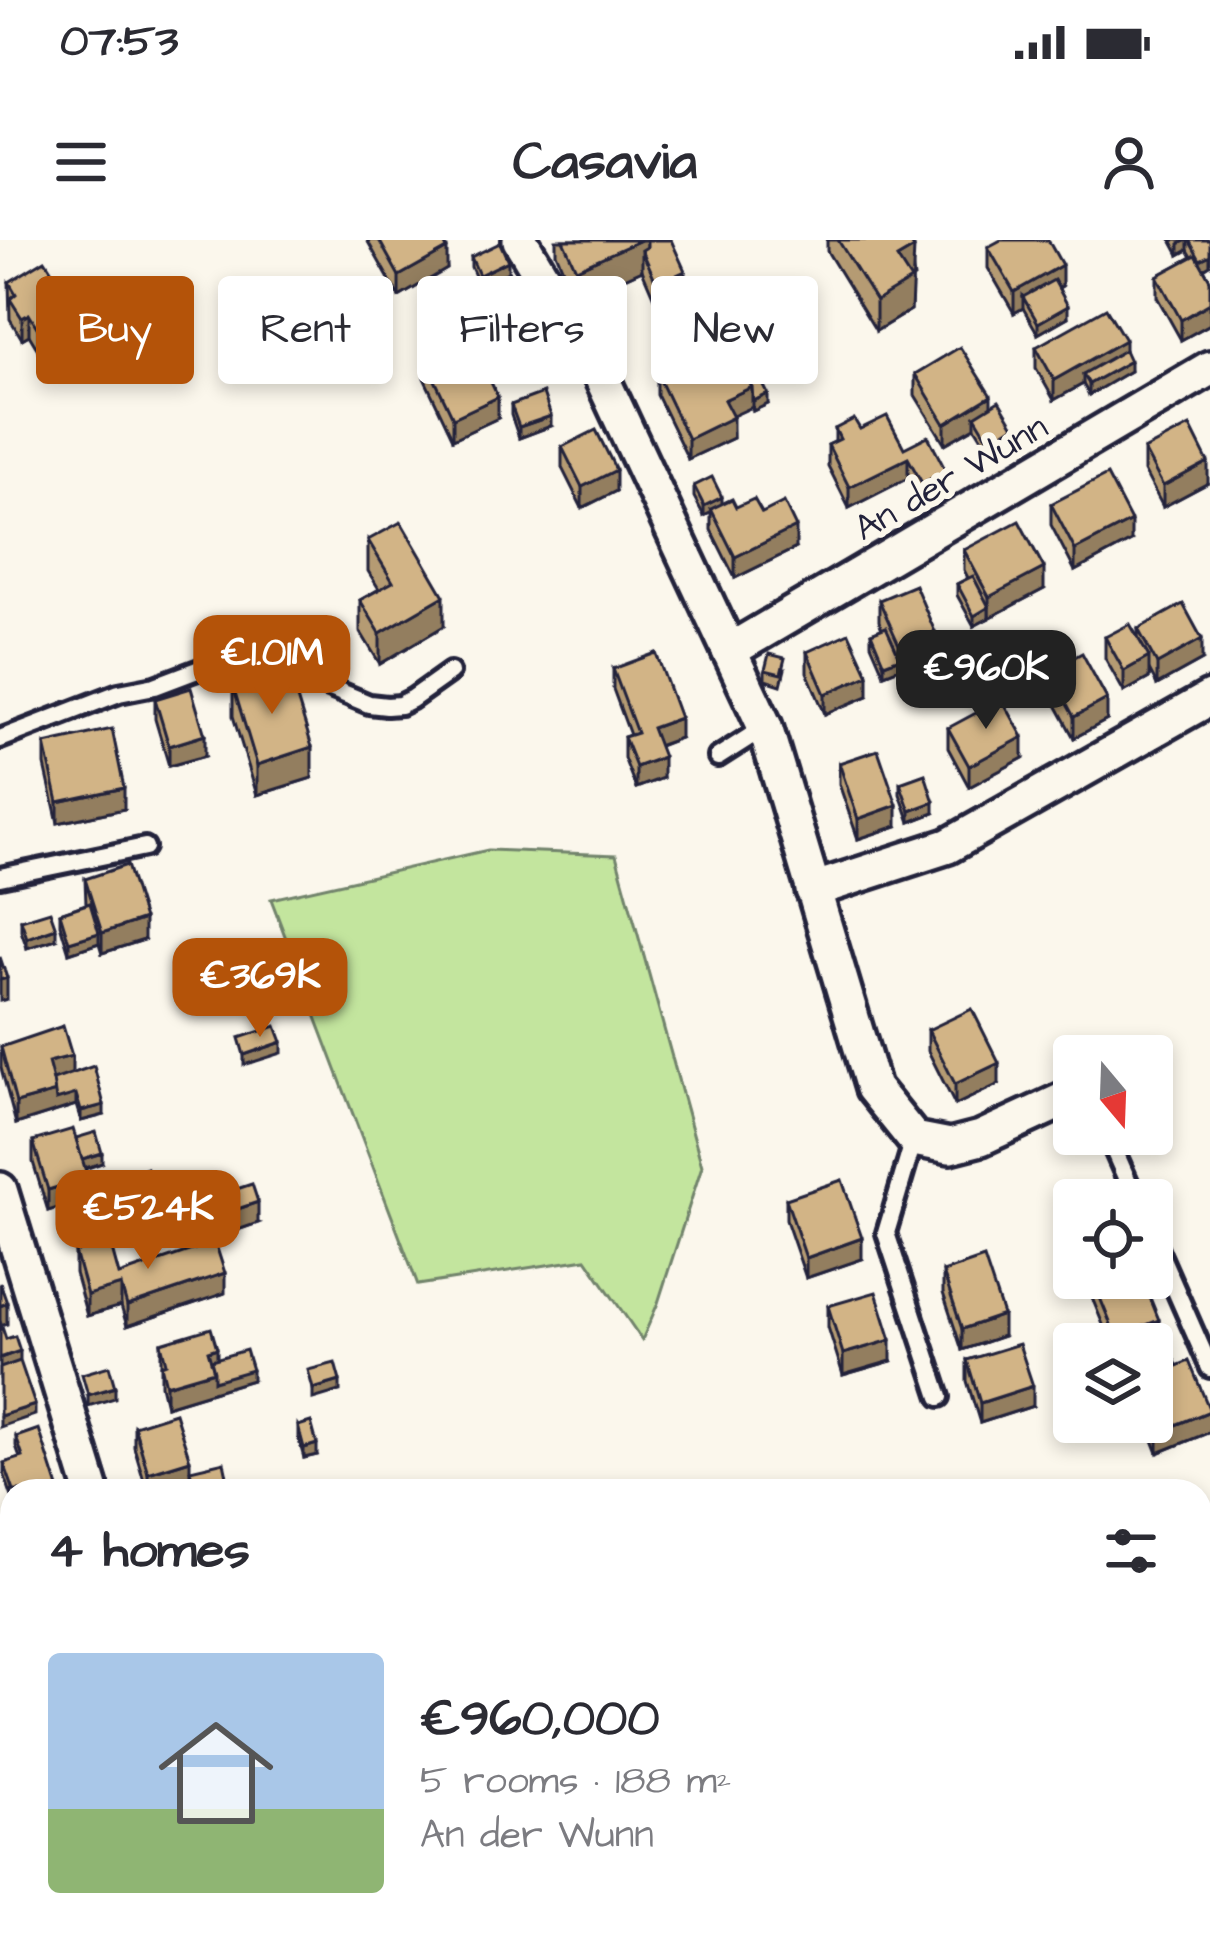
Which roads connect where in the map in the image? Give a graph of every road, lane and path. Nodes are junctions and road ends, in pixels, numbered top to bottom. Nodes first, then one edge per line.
1 (520, 240) edge
2 (1210, 368) edge
3 (729, 651) junction
4 (450, 672) dead end
5 (1210, 698) edge
6 (764, 727) junction
7 (0, 739) edge
8 (718, 757) dead end
9 (145, 847) dead end
10 (0, 877) edge
11 (813, 890) junction
12 (1053, 1105) edge
13 (914, 1139) junction
14 (0, 1190) edge
15 (1173, 1284) edge
16 (1210, 1368) edge
17 (940, 1397) dead end
18 (88, 1479) edge

1 - 3 street
2 - 3 street, An der Wunn
3 - 6 street
4 - 7 lane
5 - 11 street
6 - 8 lane
6 - 11 street
9 - 10 lane
11 - 13 street
12 - 13 street
13 - 17 lane
14 - 18 street
15 - 16 lane

